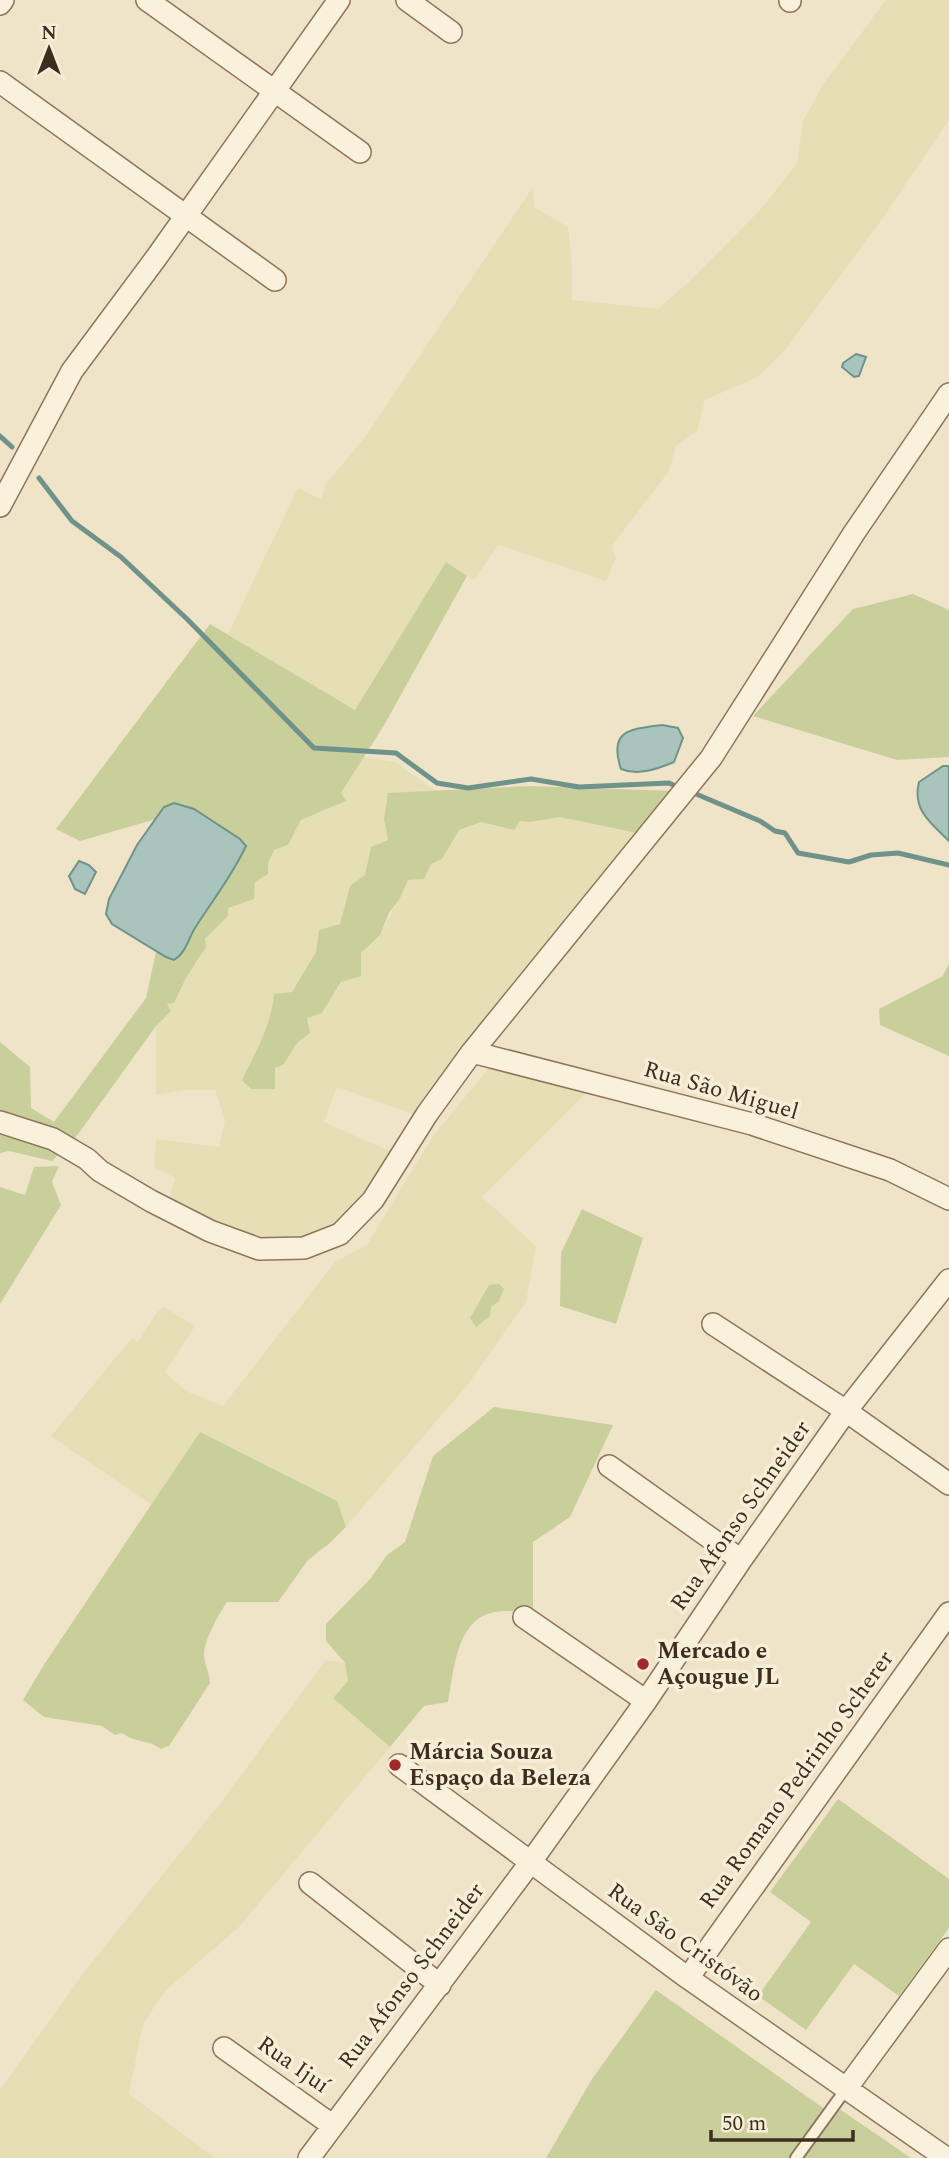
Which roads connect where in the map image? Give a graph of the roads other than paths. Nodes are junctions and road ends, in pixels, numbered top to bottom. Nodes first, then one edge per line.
1 (3, 0) edge
2 (147, 0) edge
3 (339, 0) edge
4 (407, 0) edge
5 (0, 4) edge
6 (452, 32) dead end
7 (0, 82) edge
8 (275, 91) junction
9 (360, 152) dead end
10 (186, 216) junction
11 (275, 280) dead end
12 (949, 394) edge
13 (0, 506) edge
14 (472, 1052) junction
15 (0, 1122) edge
16 (949, 1199) edge
17 (949, 1280) edge
18 (713, 1324) dead end
19 (845, 1411) junction
20 (610, 1466) dead end
21 (949, 1484) edge
22 (741, 1560) junction
23 (949, 1613) edge
24 (524, 1617) dead end
25 (646, 1701) junction
26 (399, 1765) dead end
27 (530, 1863) junction
28 (310, 1883) dead end
29 (949, 1949) edge
30 (688, 1978) junction
31 (440, 1985) junction
32 (224, 2048) dead end
33 (845, 2090) junction
34 (332, 2125) junction
35 (309, 2158) edge
36 (796, 2158) edge
37 (946, 2158) edge

1 - 5 street
2 - 8 street
3 - 8 street
4 - 6 street
7 - 10 street
8 - 9 street
8 - 10 street
10 - 11 street
10 - 13 street
12 - 14 street
14 - 15 street
14 - 16 street, Rua São Miguel
17 - 19 street, Rua Afonso Schneider
18 - 19 street
19 - 21 street
19 - 22 street, Rua Afonso Schneider
20 - 22 street
22 - 25 street, Rua Afonso Schneider
23 - 30 street, Rua Romano Pedrinho Scherer
24 - 25 street
25 - 27 street, Rua Afonso Schneider
26 - 27 street, Rua São Cristóvão
27 - 30 street, Rua São Cristóvão
27 - 31 street, Rua Afonso Schneider
28 - 31 street
29 - 33 street
30 - 33 street, Rua São Cristóvão
31 - 34 street, Rua Afonso Schneider
32 - 34 street, Rua Ijuí
33 - 36 lane
33 - 37 street, Rua São Cristóvão
34 - 35 street, Rua Afonso Schneider

